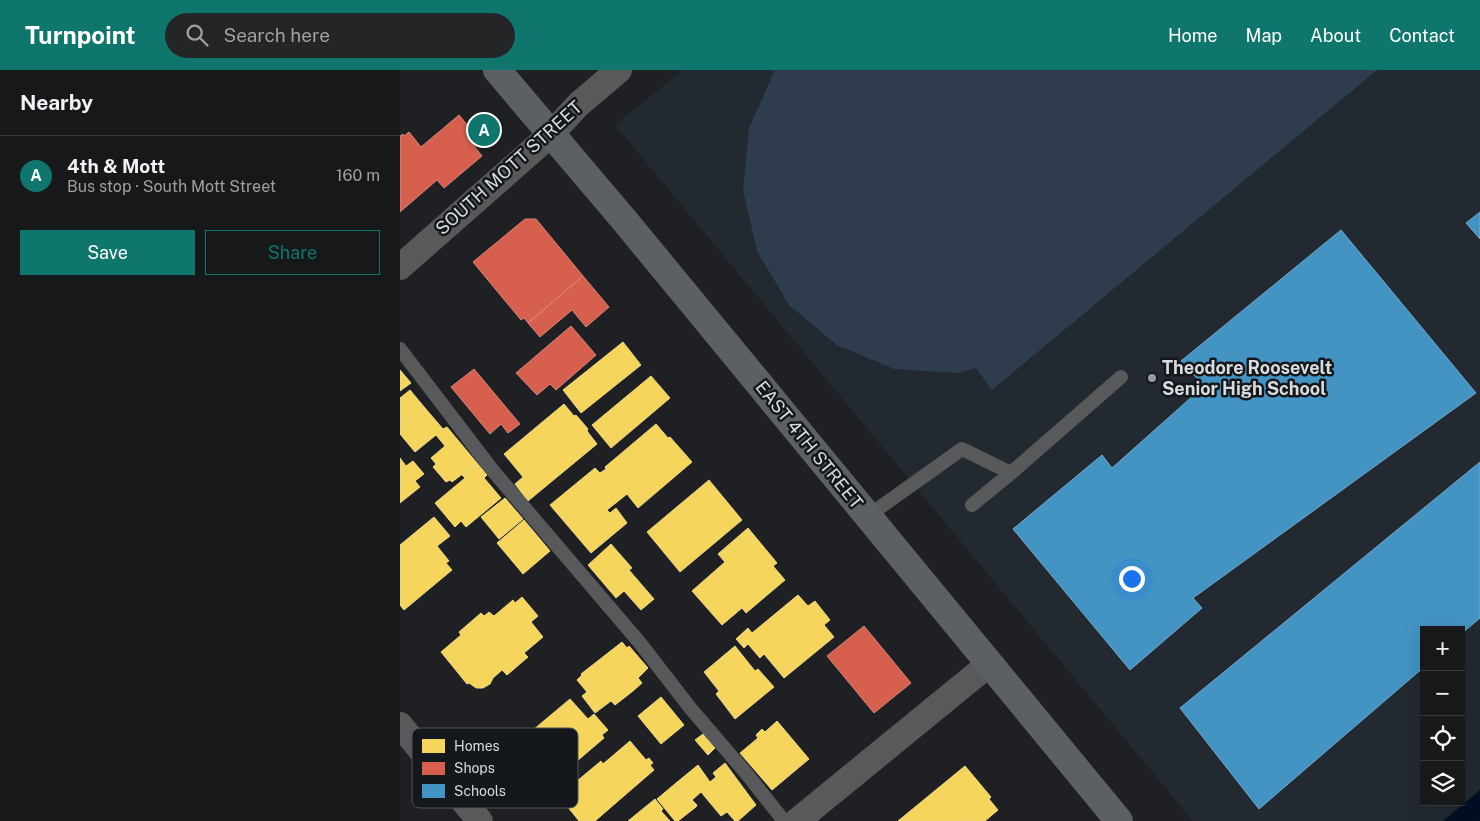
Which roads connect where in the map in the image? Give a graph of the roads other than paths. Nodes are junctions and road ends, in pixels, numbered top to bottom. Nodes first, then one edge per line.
1 (497, 70) edge
2 (619, 70) edge
3 (551, 134) junction
4 (400, 267) edge
5 (400, 349) edge
6 (1121, 377) dead end
7 (1011, 473) junction
8 (972, 505) dead end
9 (868, 516) junction
10 (989, 664) junction
11 (400, 725) edge
12 (412, 739) edge
13 (469, 808) edge
14 (480, 821) edge
15 (784, 821) edge
16 (797, 821) edge
17 (1119, 821) edge

1 - 3 main road, EAST 4TH STREET
2 - 3 street, SOUTH MOTT STREET
3 - 4 street, SOUTH MOTT STREET
3 - 9 main road, EAST 4TH STREET
5 - 15 lane
6 - 7 lane
7 - 8 lane
7 - 9 lane
9 - 10 main road, EAST 4TH STREET
10 - 16 street
10 - 17 main road, EAST 4TH STREET
11 - 12 street
13 - 14 street

